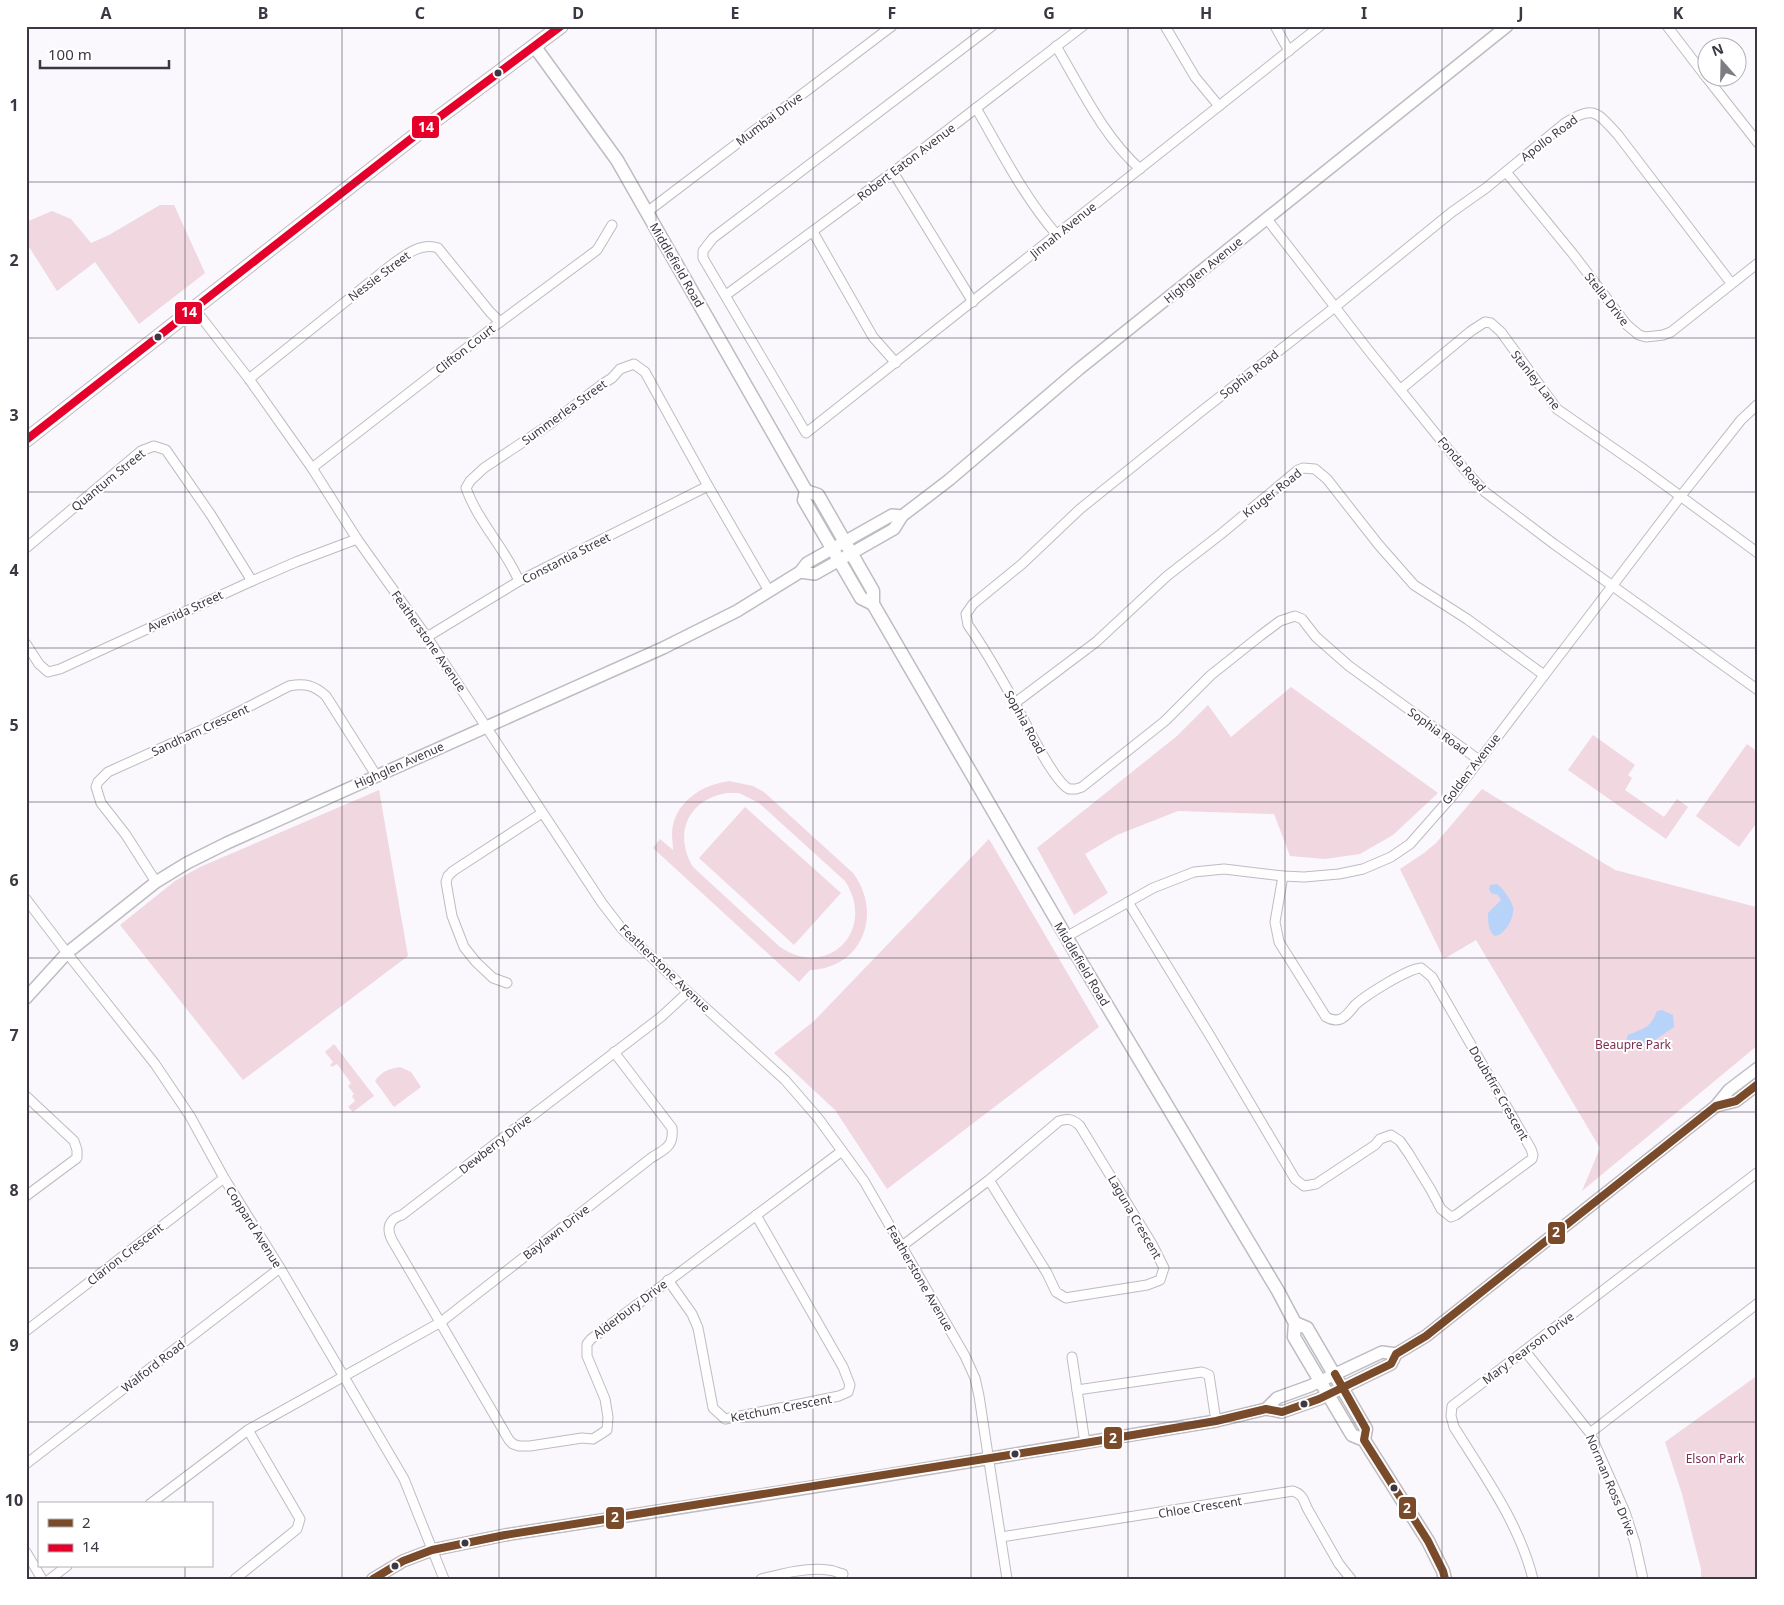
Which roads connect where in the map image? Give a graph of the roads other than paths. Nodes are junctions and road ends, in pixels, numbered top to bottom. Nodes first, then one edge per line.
1 (561, 26) edge
2 (892, 26) edge
3 (992, 26) edge
4 (1083, 26) edge
5 (1165, 26) edge
6 (1275, 26) edge
7 (1320, 26) edge
8 (1507, 26) edge
9 (1667, 26) edge
10 (1056, 46) junction
11 (535, 47) junction
12 (1289, 51) junction
13 (1696, 63) edge
14 (1716, 88) edge
15 (1219, 106) junction
16 (976, 108) junction
17 (1758, 143) edge
18 (1140, 169) junction
19 (893, 172) junction
20 (1506, 172) junction
21 (647, 212) junction
22 (1267, 219) junction
23 (612, 225) dead end
24 (813, 232) junction
25 (1057, 235) junction
26 (1758, 262) edge
27 (1731, 283) junction
28 (726, 295) junction
29 (973, 302) junction
30 (1335, 307) junction
31 (194, 308) junction
32 (500, 322) junction
33 (896, 363) junction
34 (248, 379) junction
35 (1401, 389) junction
36 (1758, 404) edge
37 (26, 440) edge
38 (312, 468) junction
39 (708, 486) junction
40 (806, 490) junction
41 (1680, 497) junction
42 (902, 516) junction
43 (357, 539) junction
44 (844, 541) junction
45 (26, 548) edge
46 (832, 548) junction
47 (1758, 553) edge
48 (851, 554) junction
49 (839, 561) junction
50 (800, 572) junction
51 (252, 581) junction
52 (519, 581) junction
53 (1613, 585) junction
54 (769, 591) junction
55 (873, 604) junction
56 (427, 637) junction
57 (26, 644) edge
58 (1544, 674) junction
59 (1758, 690) edge
60 (1015, 703) junction
61 (486, 726) junction
62 (1479, 760) junction
63 (376, 776) junction
64 (542, 813) junction
65 (1282, 876) junction
66 (156, 882) junction
67 (26, 899) edge
68 (1128, 902) junction
69 (1066, 938) junction
70 (67, 953) junction
71 (508, 983) dead end
72 (688, 992) junction
73 (26, 998) edge
74 (614, 1052) junction
75 (1758, 1068) edge
76 (1758, 1084) edge
77 (26, 1096) edge
78 (1716, 1106) junction
79 (842, 1151) junction
80 (1758, 1172) edge
81 (224, 1178) junction
82 (989, 1180) junction
83 (26, 1196) edge
84 (756, 1215) junction
85 (902, 1246) junction
86 (280, 1268) junction
87 (668, 1280) junction
88 (1758, 1303) edge
89 (440, 1322) junction
90 (1295, 1323) junction
91 (26, 1331) edge
92 (1526, 1351) junction
93 (1396, 1354) junction
94 (1072, 1357) dead end
95 (1335, 1374) junction
96 (344, 1377) junction
97 (1320, 1381) junction
98 (1343, 1388) junction
99 (1077, 1390) junction
100 (1328, 1395) junction
101 (1266, 1409) junction
102 (1216, 1421) junction
103 (248, 1430) junction
104 (1590, 1434) junction
105 (1364, 1440) junction
106 (1085, 1443) junction
107 (990, 1458) junction
108 (26, 1464) edge
109 (153, 1502) edge
110 (1001, 1536) junction
111 (432, 1550) junction
112 (26, 1552) edge
113 (64, 1568) edge
114 (843, 1574) dead end
115 (42, 1579) edge
116 (50, 1579) edge
117 (235, 1579) edge
118 (373, 1579) edge
119 (444, 1579) edge
120 (761, 1579) edge
121 (1008, 1579) edge
122 (1351, 1579) edge
123 (1445, 1579) edge
124 (1533, 1579) edge
125 (1643, 1579) edge

1 - 11 main road
2 - 21 street, Mumbai Drive
3 - 28 street
4 - 10 street, Robert Eaton Avenue
5 - 15 street
6 - 12 street
7 - 12 street, Jinnah Avenue
8 - 22 street, Highglen Avenue
9 - 13 street
10 - 16 street, Robert Eaton Avenue
10 - 18 street
11 - 21 main road, Middlefield Road
11 - 31 main road
12 - 15 street, Jinnah Avenue
14 - 17 street
15 - 18 street, Jinnah Avenue
16 - 19 street, Robert Eaton Avenue
16 - 25 street
18 - 25 street, Jinnah Avenue
19 - 24 street, Robert Eaton Avenue
19 - 29 street
20 - 27 street, Stella Drive
20 - 27 street, Apollo Road
20 - 30 street, Apollo Road
21 - 40 main road, Middlefield Road
22 - 30 street, Fonda Road
22 - 42 street, Highglen Avenue
23 - 32 street, Clifton Court
24 - 28 street, Robert Eaton Avenue
24 - 33 street
25 - 29 street, Jinnah Avenue
26 - 27 street, Stella Drive
28 - 33 street, Jinnah Avenue
29 - 33 street, Jinnah Avenue
30 - 35 street, Fonda Road
30 - 60 street, Sophia Road
31 - 34 street, Featherstone Avenue
31 - 37 main road
32 - 34 street, Nessie Street
32 - 38 street, Clifton Court
34 - 38 street, Featherstone Avenue
35 - 41 street, Stanley Lane
35 - 53 street, Fonda Road
36 - 41 street, Golden Avenue
38 - 43 street, Featherstone Avenue
39 - 52 street, Constantia Street
39 - 52 street, Summerlea Street
39 - 54 street, Summerlea Street
40 - 44 main road, Middlefield Road
40 - 46 main road, Middlefield Road
41 - 47 street
41 - 53 street, Golden Avenue
42 - 44 street, Highglen Avenue
42 - 48 street, Highglen Avenue
43 - 51 street, Avenida Street
43 - 56 street, Featherstone Avenue
44 - 46 street, Highglen Avenue
44 - 48 main road, Middlefield Road
45 - 51 street, Quantum Street
46 - 49 main road, Middlefield Road
46 - 50 street, Highglen Avenue
48 - 49 street, Highglen Avenue
48 - 55 main road, Middlefield Road
49 - 50 street, Highglen Avenue
49 - 55 main road, Middlefield Road
50 - 54 street, Highglen Avenue
51 - 57 street, Avenida Street
52 - 56 street, Constantia Street
53 - 58 street, Golden Avenue
53 - 59 street, Fonda Road
54 - 61 street, Highglen Avenue
55 - 69 main road, Middlefield Road
56 - 61 street, Featherstone Avenue
58 - 60 street, Kruger Road
58 - 62 street, Golden Avenue
60 - 62 street, Sophia Road
61 - 63 street, Highglen Avenue
61 - 64 street, Featherstone Avenue
62 - 65 street, Golden Avenue
63 - 66 street, Highglen Avenue
63 - 66 street, Sandham Crescent
64 - 71 street
64 - 72 street, Featherstone Avenue
65 - 68 street, Golden Avenue
65 - 68 street, Doubtfire Crescent
66 - 70 street, Highglen Avenue
67 - 70 street, Coppard Avenue
68 - 69 street, Golden Avenue
69 - 90 main road, Middlefield Road
70 - 73 street, Highglen Avenue
70 - 81 street, Coppard Avenue
72 - 74 street, Dewberry Drive
72 - 79 street, Featherstone Avenue
74 - 89 street, Dewberry Drive
74 - 89 street, Baylawn Drive
75 - 78 street
76 - 78 street
77 - 83 street
78 - 93 street
79 - 84 street, Alderbury Drive
79 - 85 street, Featherstone Avenue
80 - 92 street, Mary Pearson Drive
81 - 86 street, Coppard Avenue
81 - 91 street, Clarion Crescent
82 - 82 street, Laguna Crescent
82 - 85 street, Laguna Crescent
84 - 87 street, Alderbury Drive
84 - 87 street, Ketchum Crescent
85 - 107 street, Featherstone Avenue
86 - 96 street, Coppard Avenue
86 - 108 street, Walford Road
87 - 89 street, Alderbury Drive
88 - 104 street
89 - 96 street, Baylawn Drive
90 - 95 main road, Middlefield Road
90 - 97 main road, Middlefield Road
92 - 104 street, Norman Ross Drive
92 - 124 street, Mary Pearson Drive
93 - 95 street
93 - 98 street
94 - 99 street
95 - 97 street
95 - 98 main road, Middlefield Road
96 - 103 street, Baylawn Drive
96 - 111 street, Coppard Avenue
97 - 100 main road, Middlefield Road
97 - 101 street
98 - 100 street
98 - 105 main road, Middlefield Road
99 - 102 street
99 - 106 street
100 - 101 street
100 - 105 main road, Middlefield Road
101 - 102 street
102 - 106 street
103 - 109 street, Baylawn Drive
103 - 117 street
104 - 125 street, Norman Ross Drive
105 - 123 main road, Middlefield Road
106 - 107 street
107 - 110 street, Featherstone Avenue
107 - 111 street
110 - 121 street, Featherstone Avenue
110 - 122 street, Chloe Crescent
111 - 118 street
111 - 119 street, Coppard Avenue
112 - 115 street
113 - 116 street
114 - 120 street

